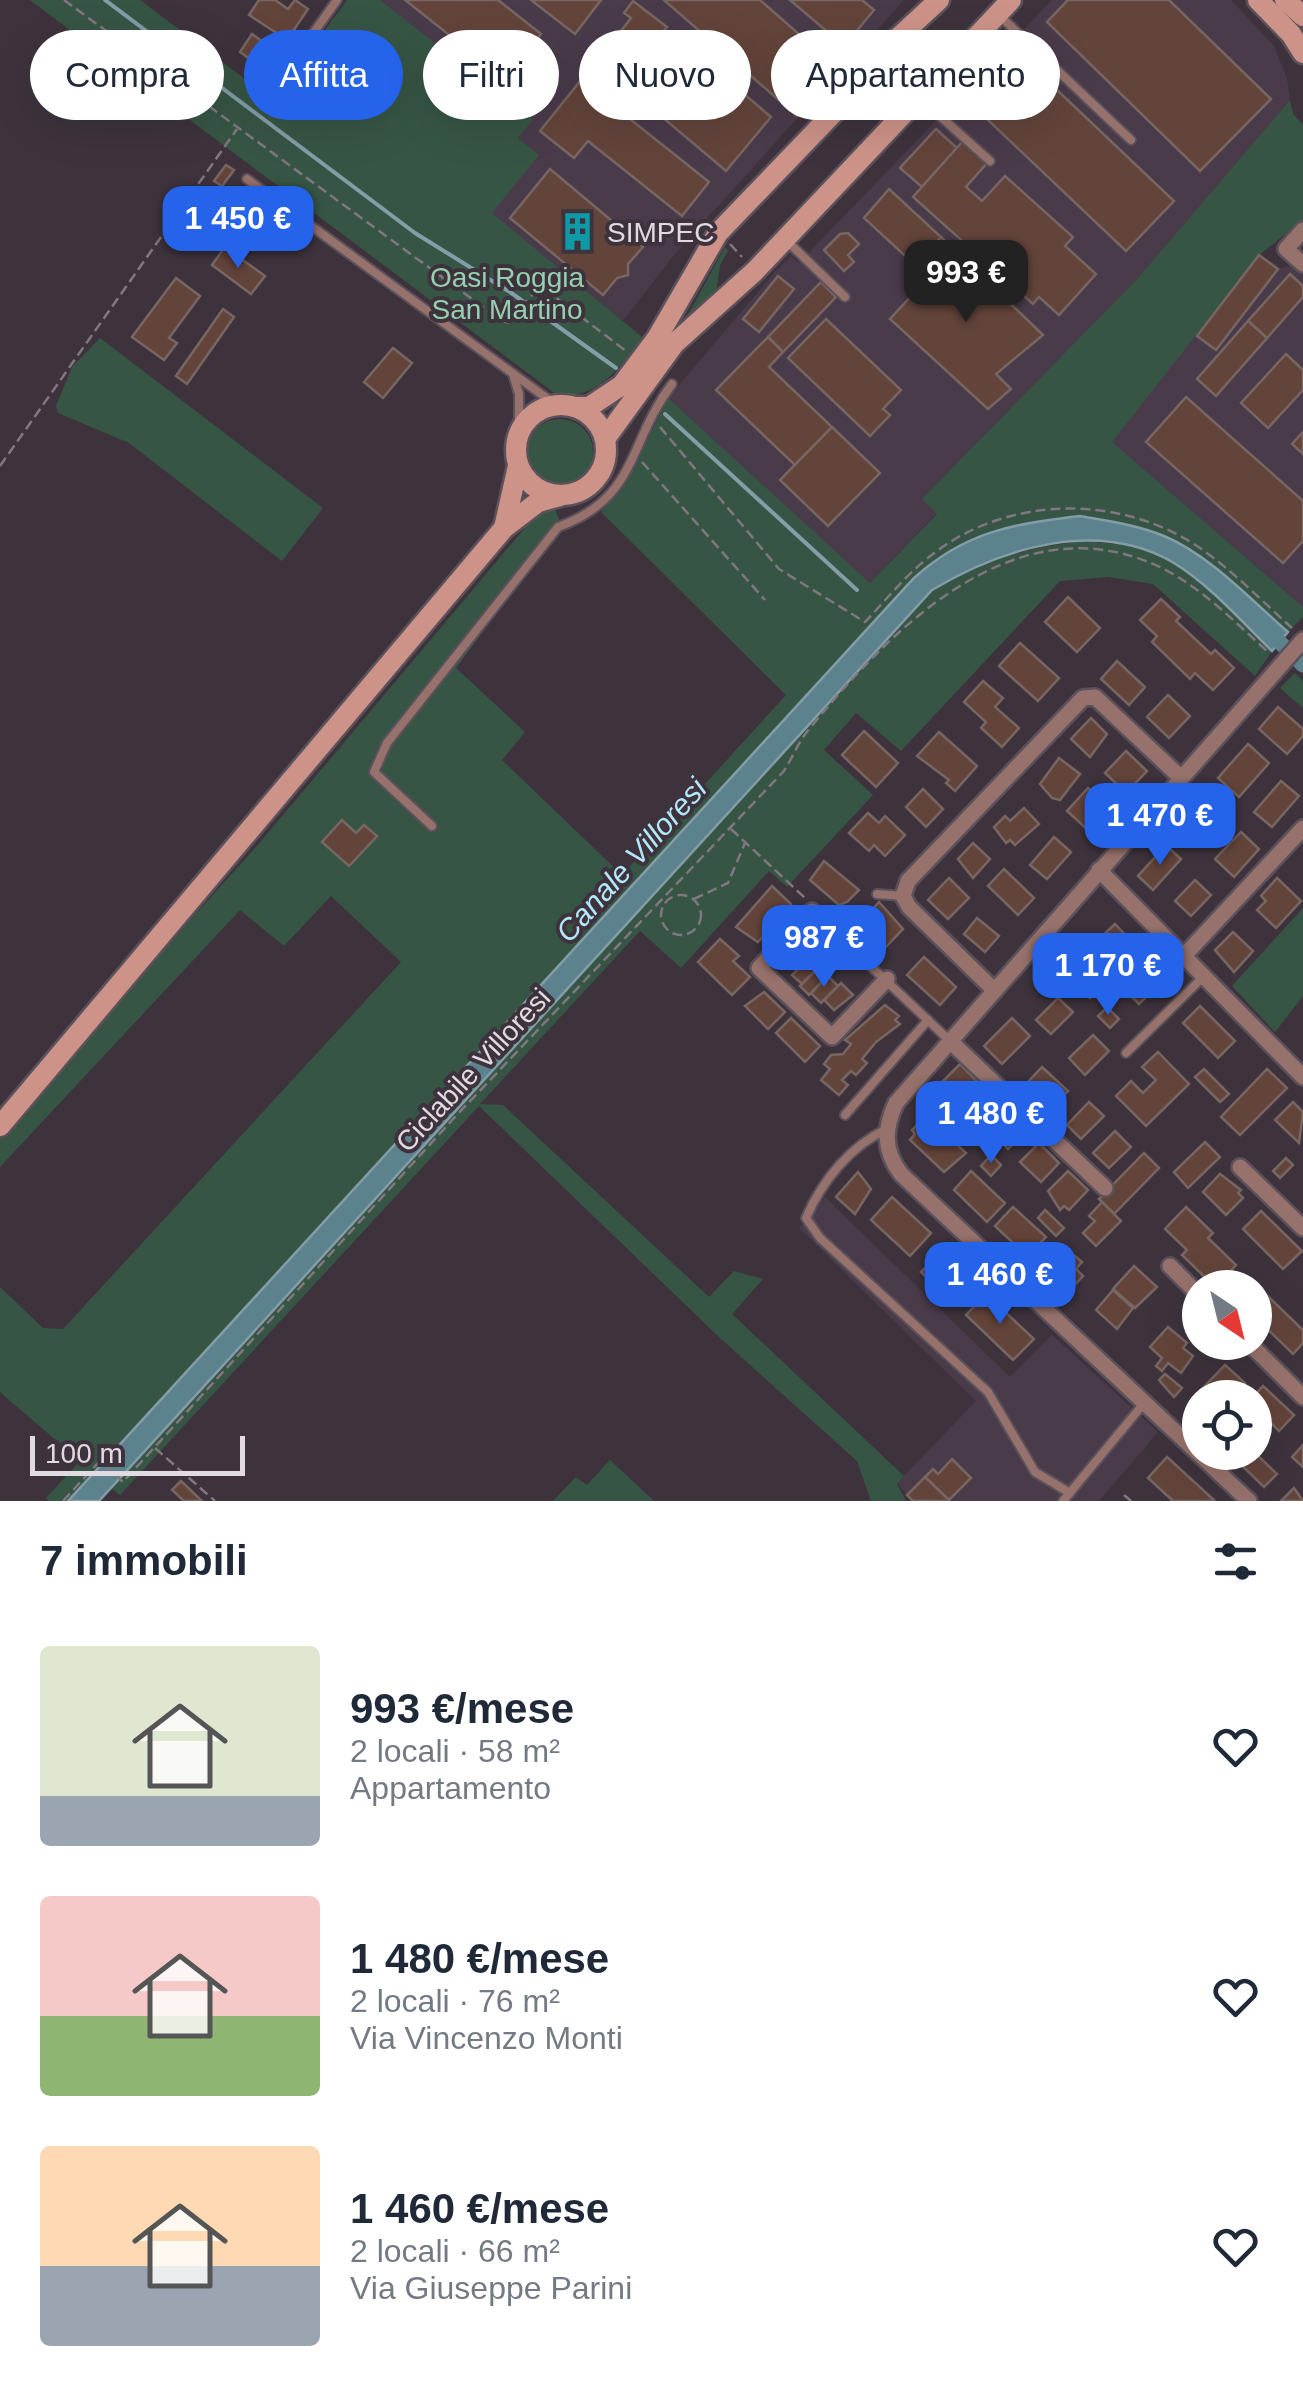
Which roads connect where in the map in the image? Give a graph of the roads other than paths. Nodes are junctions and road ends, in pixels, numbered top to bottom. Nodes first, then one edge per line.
1 (337, 0) edge
2 (940, 0) edge
3 (1258, 0) edge
4 (1285, 0) edge
5 (1004, 7) edge
6 (1303, 16) edge
7 (316, 30) edge
8 (982, 30) edge
9 (1303, 54) edge
10 (896, 120) edge
11 (945, 120) edge
12 (1131, 140) dead end
13 (990, 160) dead end
14 (247, 179) dead end
15 (1303, 230) edge
16 (784, 239) junction
17 (1303, 264) edge
18 (845, 297) dead end
19 (513, 374) junction
20 (672, 384) dead end
21 (628, 390) junction
22 (565, 406) junction
23 (520, 431) junction
24 (605, 439) junction
25 (518, 466) junction
26 (560, 496) junction
27 (504, 528) junction
28 (1298, 639) edge
29 (1180, 777) junction
30 (432, 826) dead end
31 (1303, 828) edge
32 (1098, 870) junction
33 (877, 894) dead end
34 (903, 896) junction
35 (812, 911) joint
36 (1183, 957) junction
37 (1203, 977) junction
38 (886, 979) junction
39 (994, 990) junction
40 (928, 1020) junction
41 (950, 1041) junction
42 (1126, 1053) dead end
43 (1303, 1078) edge
44 (845, 1114) dead end
45 (0, 1126) edge
46 (887, 1129) junction
47 (1240, 1166) dead end
48 (1106, 1188) dead end
49 (1303, 1228) edge
50 (1170, 1266) dead end
51 (1182, 1278) edge
52 (1266, 1360) edge
53 (1303, 1396) edge
54 (1145, 1402) junction
55 (1070, 1493) junction
56 (1063, 1501) edge
57 (1249, 1501) edge

1 - 7 lane
2 - 21 main road
3 - 9 main road
4 - 6 main road
5 - 8 main road
5 - 12 lane
10 - 16 main road
11 - 13 lane
14 - 19 lane
15 - 17 street
16 - 18 lane
16 - 21 main road
19 - 22 lane
19 - 23 lane
20 - 30 lane
21 - 22 main road
21 - 24 main road
22 - 23 main road
22 - 24 main road
23 - 25 main road
24 - 26 main road
25 - 26 main road
25 - 27 main road
26 - 27 main road
27 - 45 main road
28 - 29 street
29 - 32 street
29 - 34 street
31 - 36 street
32 - 36 street
32 - 39 street
33 - 34 lane
34 - 39 street
35 - 38 lane
35 - 38 street
36 - 37 street
37 - 42 lane
37 - 43 street
38 - 40 lane
39 - 41 street
40 - 41 lane
40 - 44 lane
41 - 46 street
41 - 48 street
46 - 54 street
46 - 55 lane
47 - 49 street
50 - 51 street
52 - 53 street
54 - 55 lane
54 - 57 street
55 - 56 lane

